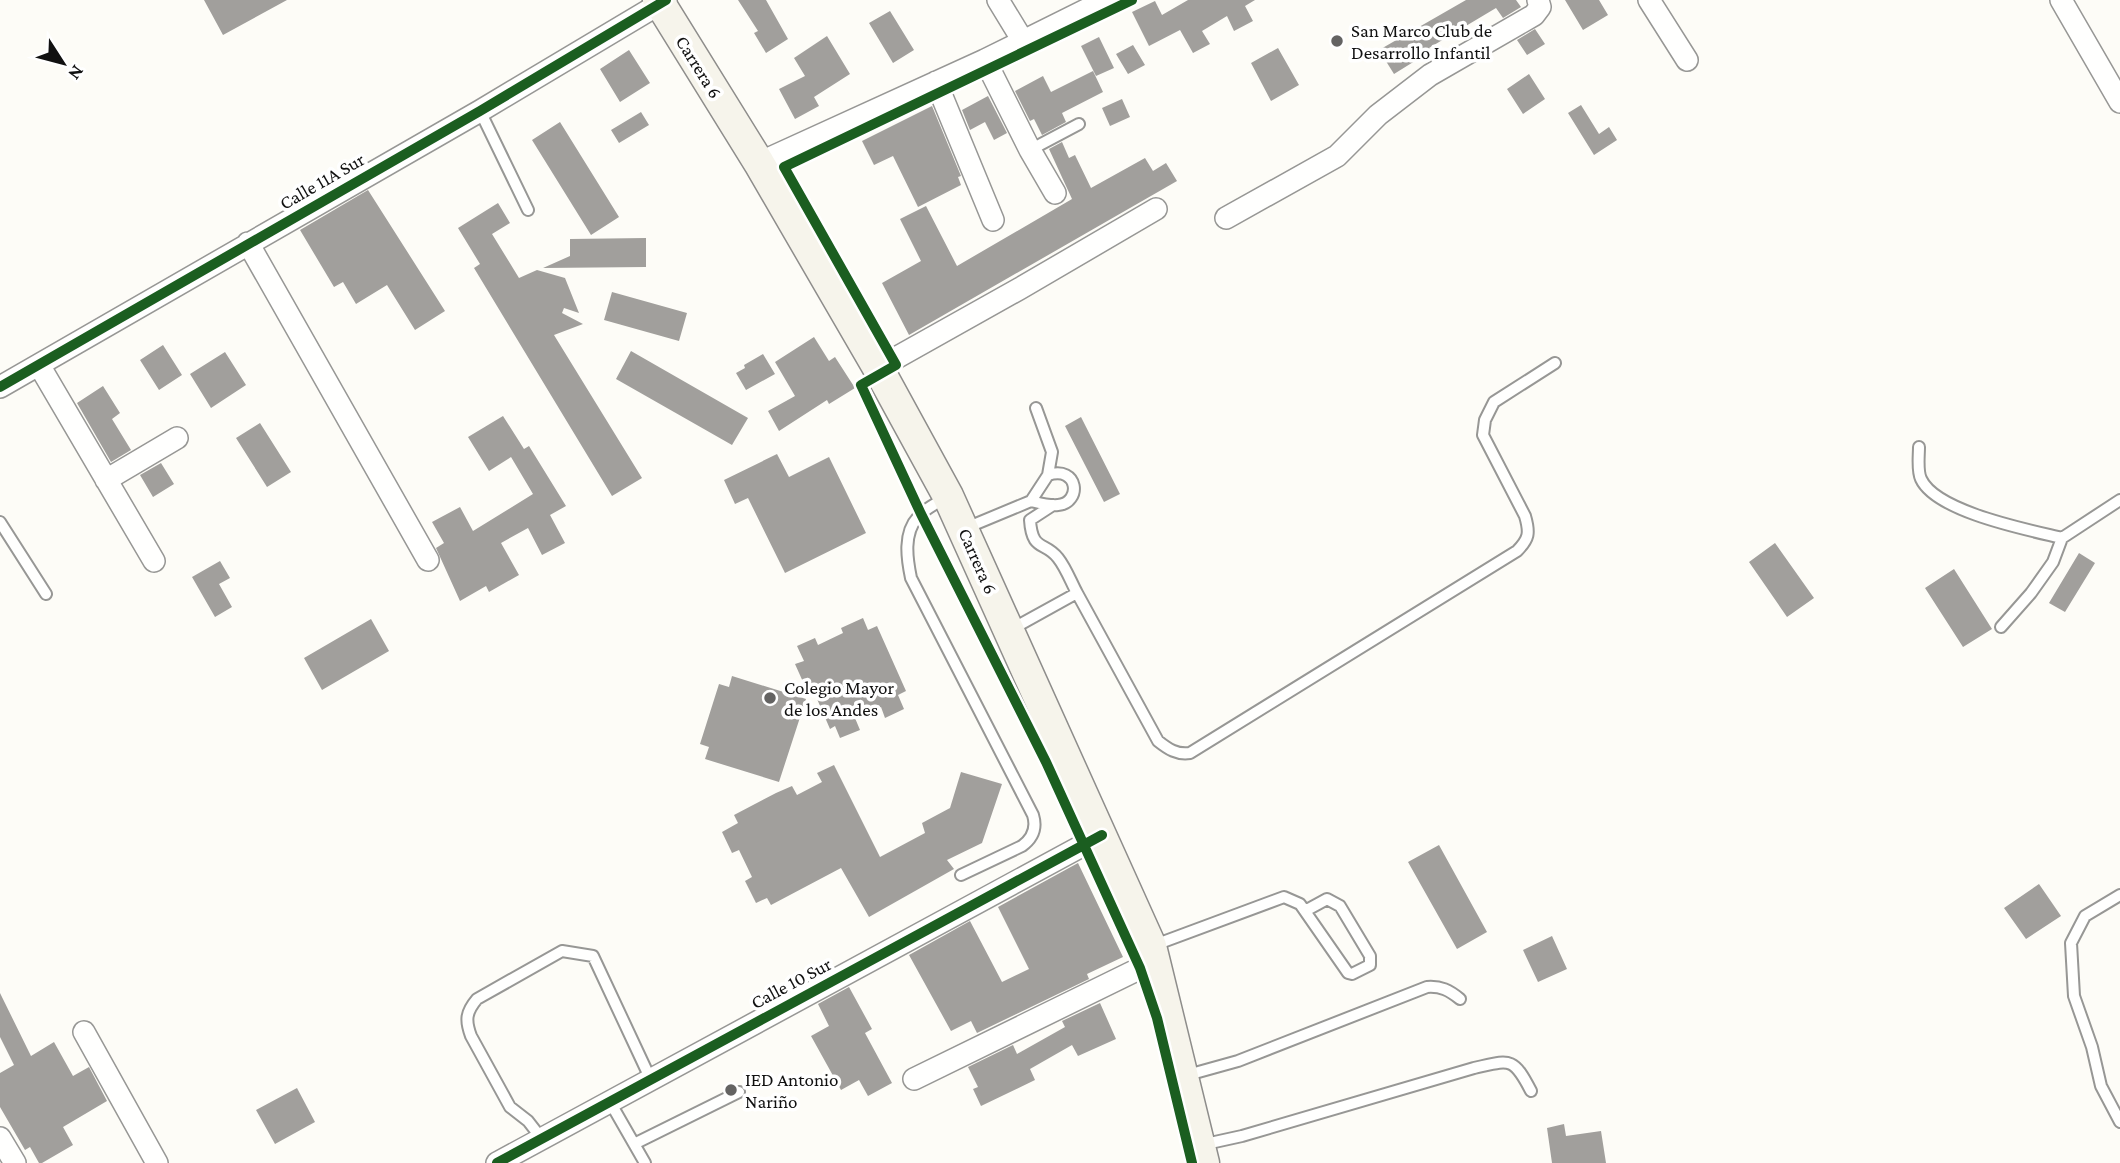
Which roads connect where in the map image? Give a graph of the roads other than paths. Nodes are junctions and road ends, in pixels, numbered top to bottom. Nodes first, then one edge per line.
1 (998, 0) edge
2 (1106, 0) edge
3 (1538, 0) edge
4 (1649, 0) edge
5 (2061, 0) edge
6 (662, 1) edge
7 (1023, 41) junction
8 (985, 60) junction
9 (1687, 60) dead end
10 (936, 82) junction
11 (2120, 102) edge
12 (480, 111) junction
13 (1079, 124) dead end
14 (1030, 150) junction
15 (758, 163) junction
16 (1055, 193) dead end
17 (1156, 209) dead end
18 (528, 211) dead end
19 (1226, 218) dead end
20 (993, 219) dead end
21 (248, 243) junction
22 (1555, 363) dead end
23 (38, 365) junction
24 (878, 368) junction
25 (0, 387) edge
26 (1036, 408) dead end
27 (177, 438) dead end
28 (1919, 447) dead end
29 (1048, 475) junction
30 (106, 480) junction
31 (948, 496) junction
32 (2120, 500) edge
33 (1031, 501) junction
34 (1053, 505) junction
35 (0, 522) edge
36 (964, 529) junction
37 (2063, 538) junction
38 (428, 560) dead end
39 (154, 561) dead end
40 (1077, 593) junction
41 (46, 594) dead end
42 (2001, 627) dead end
43 (1009, 630) junction
44 (1102, 835) junction
45 (961, 875) dead end
46 (2120, 895) edge
47 (1305, 911) junction
48 (1153, 953) junction
49 (1460, 999) dead end
50 (83, 1032) dead end
51 (1184, 1076) junction
52 (914, 1079) dead end
53 (651, 1080) junction
54 (1531, 1091) dead end
55 (739, 1092) dead end
56 (610, 1102) junction
57 (2120, 1122) edge
58 (1, 1138) edge
59 (542, 1139) junction
60 (634, 1144) junction
61 (1203, 1154) edge
62 (15, 1163) edge
63 (157, 1163) edge
64 (497, 1163) edge
65 (645, 1163) edge

1 - 7 street
2 - 7 street
3 - 19 street
4 - 9 street
5 - 11 street
6 - 12 street, Calle 11A Sur
6 - 15 main road, Carrera 6
7 - 8 street
8 - 10 street
8 - 14 street
10 - 15 street
10 - 20 street
12 - 18 lane
12 - 21 street, Calle 11A Sur
13 - 14 lane
14 - 16 street
15 - 24 main road, Carrera 6
17 - 24 street
21 - 23 street, Calle 11A Sur
21 - 38 street
22 - 40 lane
23 - 25 street, Calle 11A Sur
23 - 30 street
24 - 31 main road, Carrera 6
26 - 29 lane
27 - 30 street
28 - 37 lane
29 - 33 lane
29 - 34 lane
30 - 39 street
31 - 36 main road, Carrera 6
31 - 45 lane
32 - 37 lane
33 - 34 lane
33 - 36 lane
34 - 40 lane
35 - 41 lane
36 - 43 main road, Carrera 6
37 - 42 lane
40 - 43 lane
43 - 44 main road, Carrera 6
44 - 48 main road, Carrera 6
44 - 53 street, Calle 10 Sur
46 - 57 lane
47 - 47 lane
47 - 48 lane
48 - 51 main road, Carrera 6
48 - 52 street
49 - 51 lane
50 - 63 street
51 - 61 main road, Carrera 6
53 - 56 street, Calle 10 Sur
53 - 59 lane
54 - 61 lane
55 - 60 lane
56 - 59 street, Calle 10 Sur
56 - 60 lane
58 - 62 street
59 - 64 street, Calle 10 Sur
60 - 65 lane

